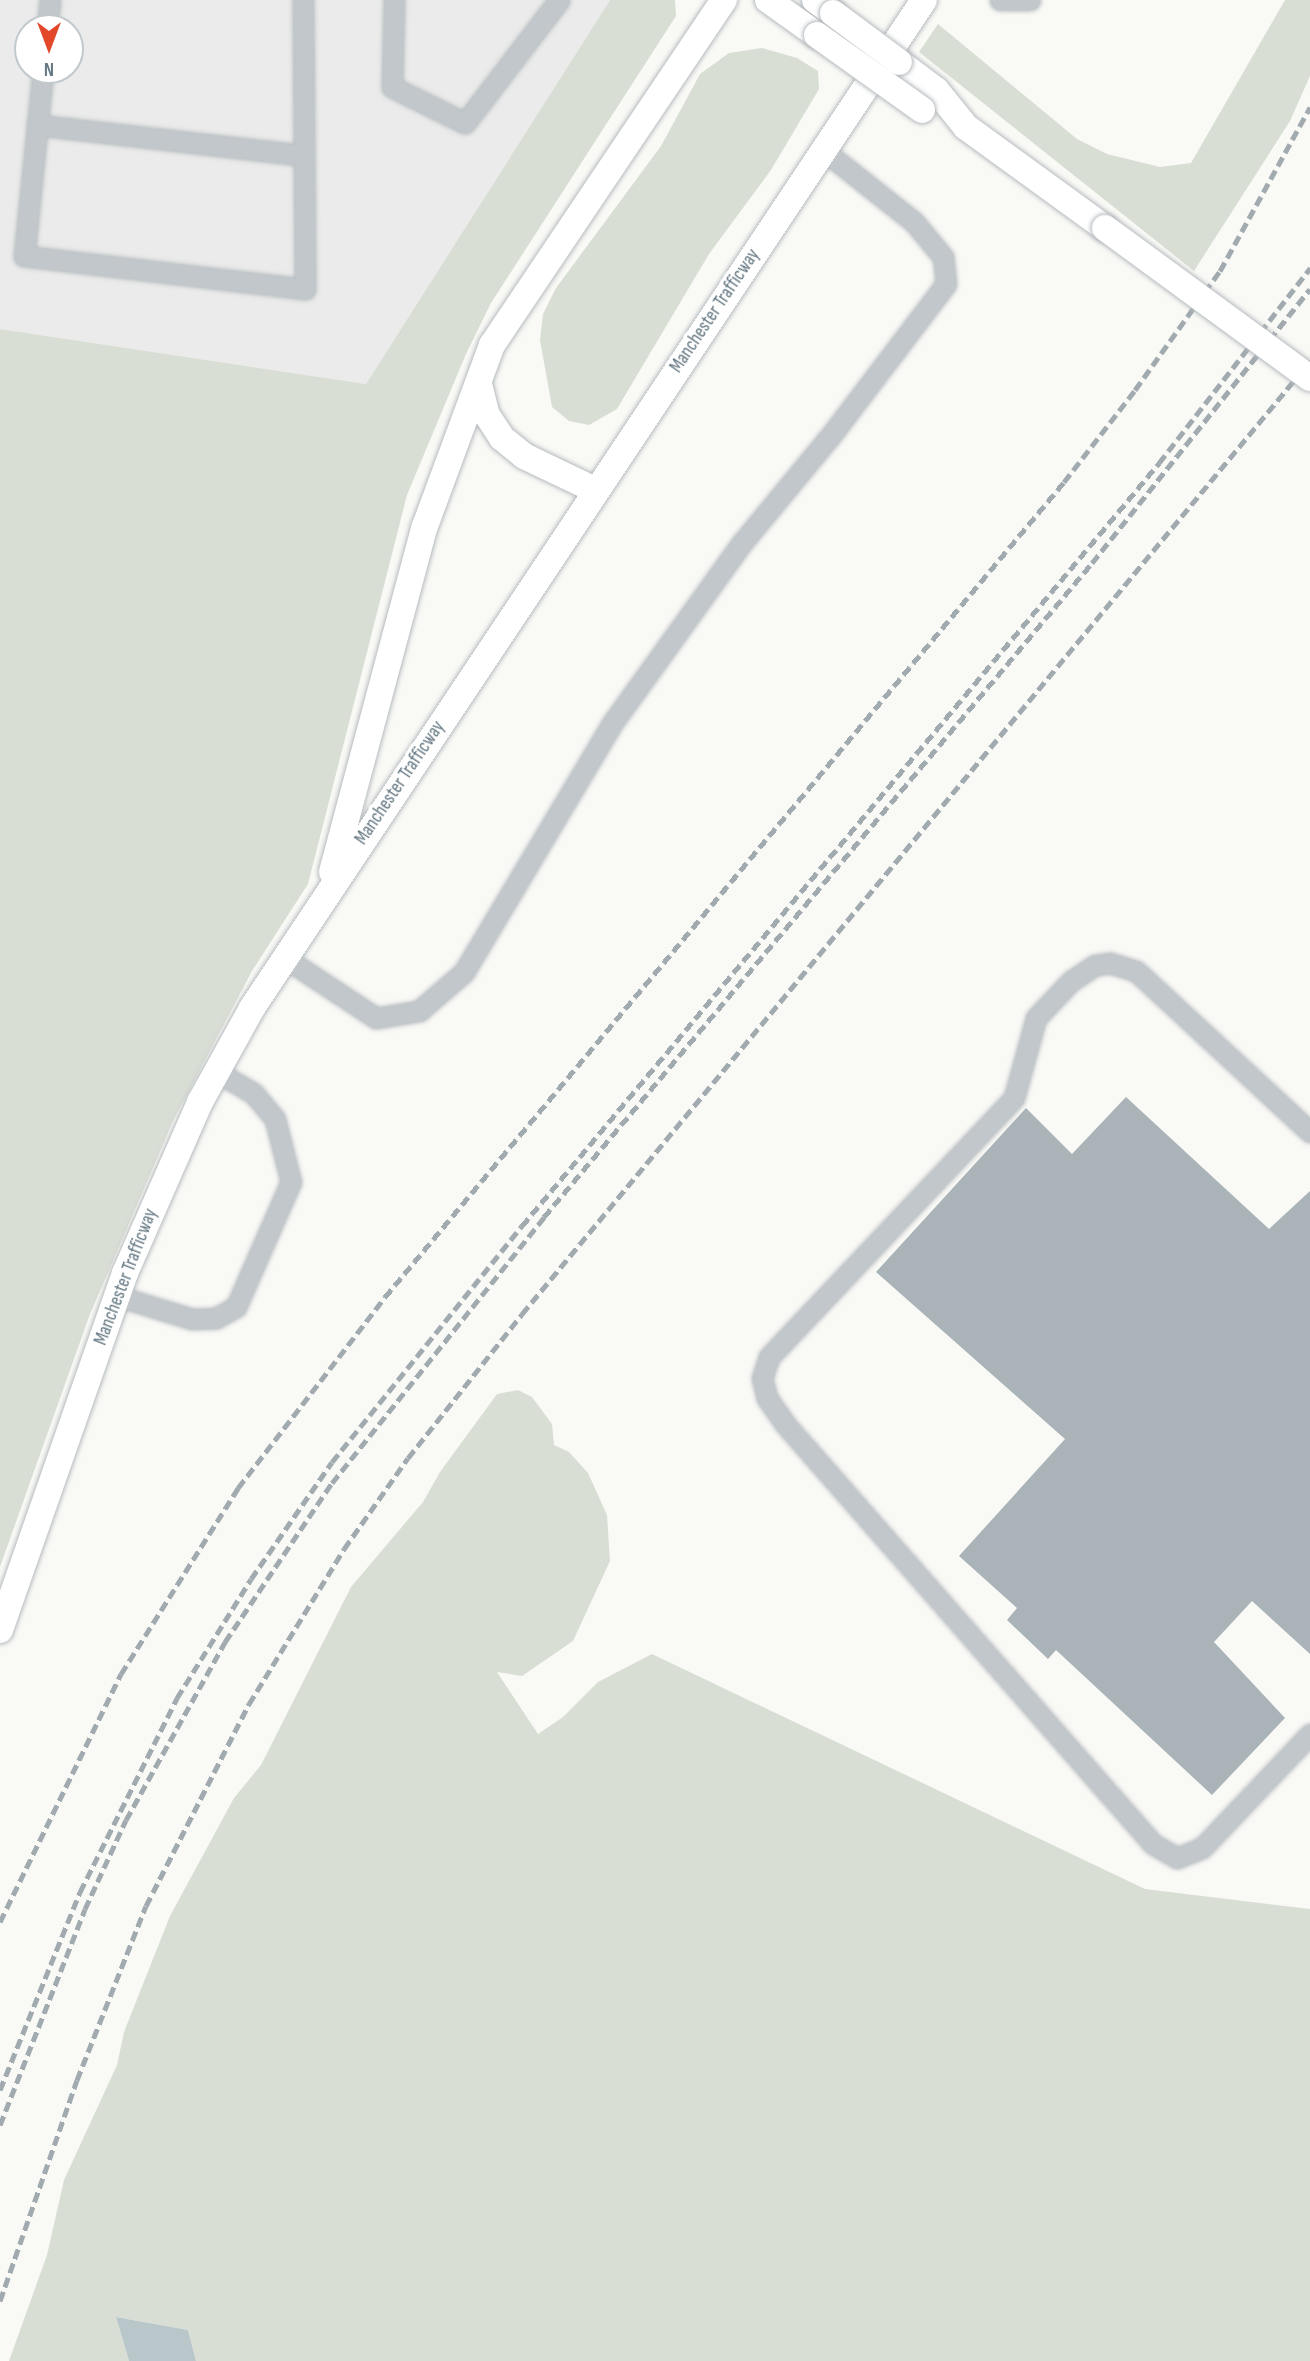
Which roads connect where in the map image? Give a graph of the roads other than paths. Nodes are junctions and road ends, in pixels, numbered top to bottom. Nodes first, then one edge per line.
1 (303, 0) edge
2 (394, 0) edge
3 (559, 0) edge
4 (724, 0) edge
5 (768, 0) edge
6 (924, 0) edge
7 (1000, 0) edge
8 (1030, 0) edge
9 (824, 7) edge
10 (41, 84) edge
11 (929, 100) junction
12 (37, 125) junction
13 (823, 150) junction
14 (302, 155) junction
15 (1310, 378) edge
16 (479, 384) junction
17 (595, 490) junction
18 (326, 894) junction
19 (285, 958) junction
20 (217, 1072) junction
21 (1310, 1132) edge
22 (117, 1296) junction
23 (0, 1630) edge
24 (1310, 1734) edge

1 - 14 lane
2 - 3 lane
4 - 16 main road
5 - 11 main road, bridge
6 - 13 main road, Manchester Trafficway
7 - 8 lane
9 - 11 main road, bridge
10 - 12 lane
11 - 15 main road, bridge
12 - 14 lane
12 - 14 lane
13 - 17 main road, Manchester Trafficway
13 - 19 lane
16 - 17 main road
16 - 18 main road
17 - 18 main road, Manchester Trafficway
18 - 19 main road, Manchester Trafficway
19 - 20 main road, Manchester Trafficway
20 - 22 main road, Manchester Trafficway
20 - 22 lane
21 - 24 lane
22 - 23 main road, Manchester Trafficway

